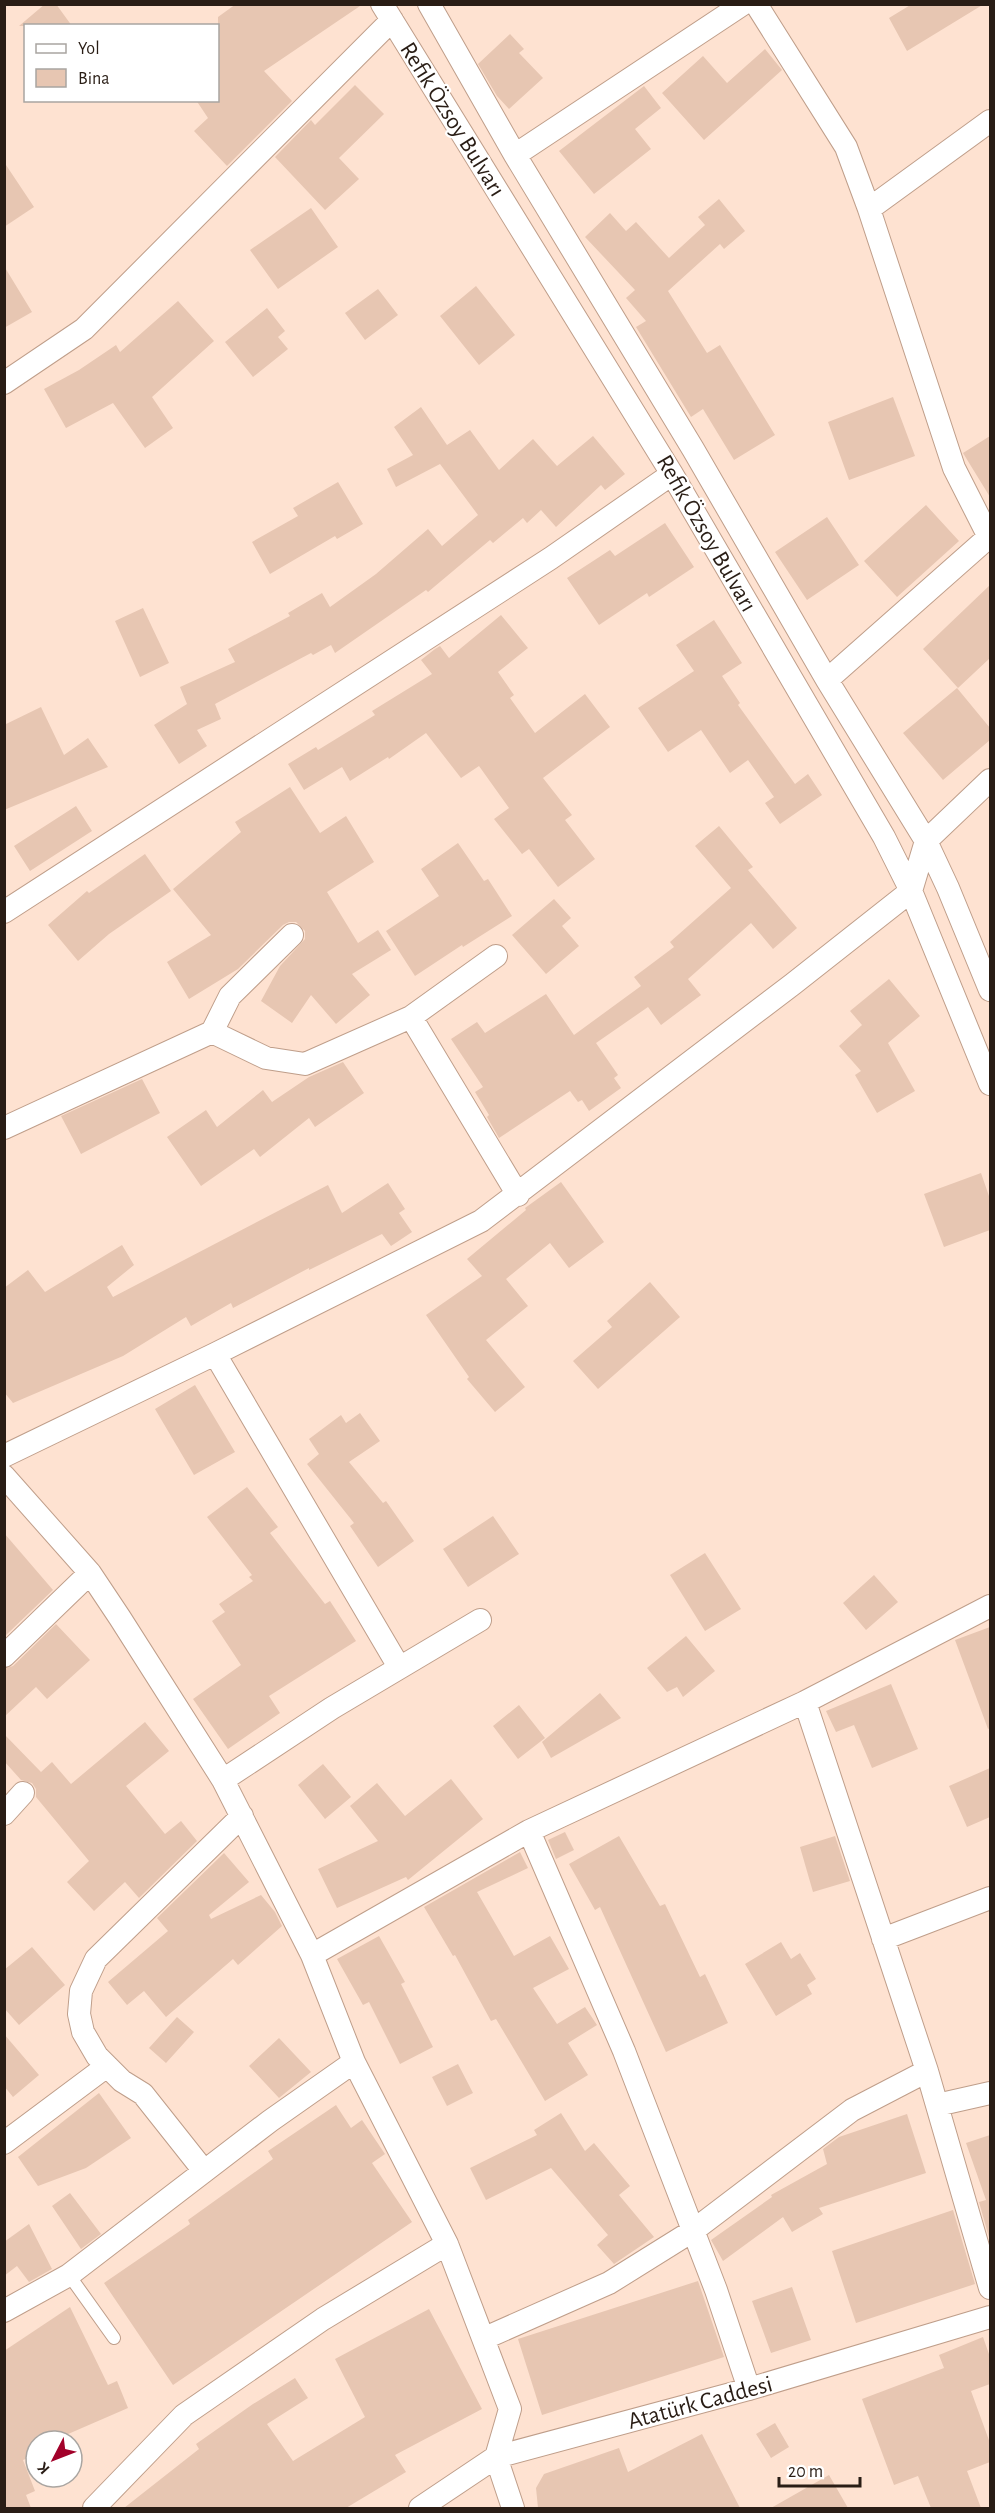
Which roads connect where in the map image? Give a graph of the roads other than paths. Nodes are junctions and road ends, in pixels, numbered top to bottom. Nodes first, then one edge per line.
1 (429, 4) edge
2 (743, 4) edge
3 (756, 4) edge
4 (387, 12) edge
5 (990, 122) edge
6 (514, 155) junction
7 (869, 209) junction
8 (4, 383) edge
9 (672, 474) junction
10 (990, 537) edge
11 (827, 680) junction
12 (990, 780) edge
13 (926, 841) junction
14 (911, 891) junction
15 (4, 912) edge
16 (292, 935) dead end
17 (496, 956) dead end
18 (990, 990) edge
19 (411, 1017) junction
20 (212, 1032) junction
21 (990, 1083) edge
22 (4, 1128) edge
23 (518, 1195) junction
24 (215, 1354) junction
25 (4, 1455) edge
26 (4, 1476) edge
27 (90, 1573) junction
28 (990, 1606) edge
29 (480, 1620) dead end
30 (4, 1656) edge
31 (399, 1667) junction
32 (805, 1702) junction
33 (223, 1780) junction
34 (23, 1793) dead end
35 (4, 1814) edge
36 (242, 1816) junction
37 (529, 1831) junction
38 (990, 1898) edge
39 (883, 1940) junction
40 (312, 1954) junction
41 (354, 2062) junction
42 (107, 2066) junction
43 (927, 2070) junction
44 (990, 2093) edge
45 (937, 2105) junction
46 (4, 2143) edge
47 (204, 2171) junction
48 (694, 2230) junction
49 (447, 2244) junction
50 (69, 2275) junction
51 (990, 2288) edge
52 (4, 2311) edge
53 (990, 2317) edge
54 (114, 2338) dead end
55 (485, 2338) junction
56 (750, 2389) junction
57 (496, 2457) junction
58 (94, 2508) edge
59 (420, 2508) edge
60 (513, 2508) edge

1 - 6 street, Refik Özsoy Bulvarı
2 - 6 street
3 - 7 street
4 - 8 street
4 - 9 street, Refik Özsoy Bulvarı
5 - 7 street
6 - 11 street, Refik Özsoy Bulvarı
7 - 10 street
9 - 14 street, Refik Özsoy Bulvarı
9 - 15 street
10 - 11 street
11 - 13 street, Refik Özsoy Bulvarı
12 - 13 street
13 - 14 street
13 - 18 street, Refik Özsoy Bulvarı
14 - 21 street, Refik Özsoy Bulvarı
14 - 23 street
16 - 20 street
17 - 19 street
19 - 20 street
19 - 23 street
20 - 22 street
23 - 24 street
24 - 25 street
24 - 31 street
26 - 27 street
27 - 30 street
27 - 33 street
28 - 32 street
29 - 31 street
31 - 33 street
32 - 37 street
32 - 39 street
33 - 36 street
34 - 35 street
36 - 40 street
36 - 42 street
37 - 40 street
37 - 48 street
38 - 39 street
39 - 43 street
40 - 41 street
41 - 47 street
41 - 49 street
42 - 46 street
42 - 47 street
43 - 45 street
43 - 48 street
44 - 45 street
45 - 51 street
47 - 50 street
48 - 55 street
48 - 56 street
49 - 55 street
49 - 58 street
50 - 52 street
50 - 54 lane
53 - 56 street, Atatürk Caddesi
55 - 57 street
56 - 57 street, Atatürk Caddesi
57 - 59 street, Atatürk Caddesi
57 - 60 street

